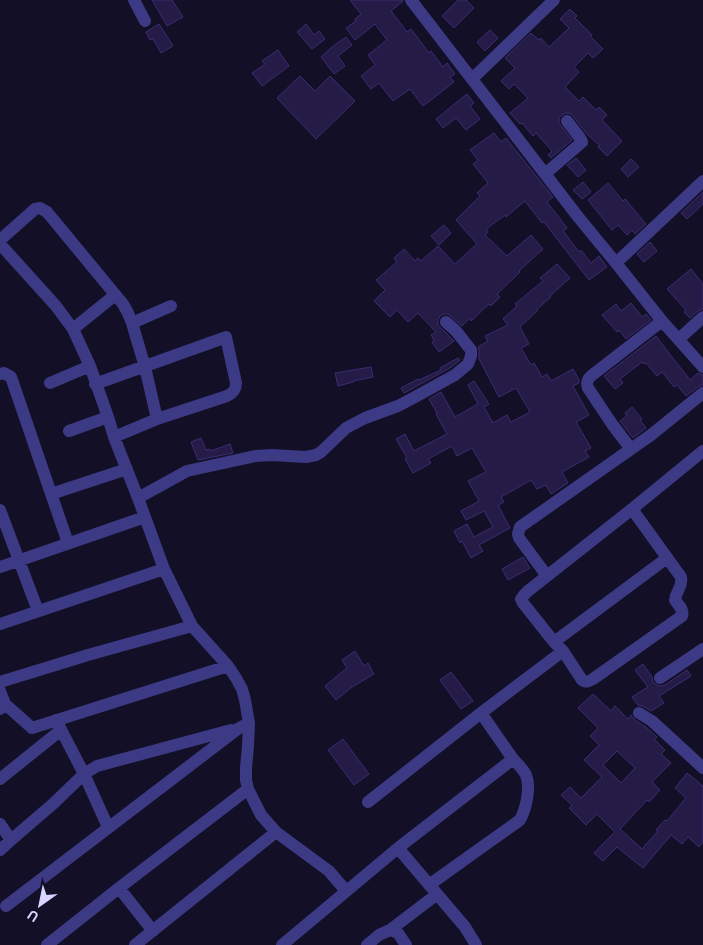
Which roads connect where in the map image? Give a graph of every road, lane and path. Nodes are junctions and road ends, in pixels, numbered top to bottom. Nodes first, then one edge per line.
1 (134, 0) edge
2 (411, 0) edge
3 (554, 0) edge
4 (145, 21) dead end
5 (472, 79) junction
6 (567, 120) dead end
7 (545, 174) junction
8 (703, 181) edge
9 (0, 240) edge
10 (0, 244) edge
11 (616, 263) junction
12 (115, 295) junction
13 (171, 306) dead end
14 (703, 317) edge
15 (662, 321) junction
16 (446, 322) dead end
17 (132, 323) junction
18 (73, 329) junction
19 (679, 339) junction
20 (90, 366) junction
21 (145, 367) junction
22 (703, 367) edge
23 (0, 374) edge
24 (50, 383) dead end
25 (95, 384) junction
26 (703, 392) edge
27 (108, 416) junction
28 (157, 419) junction
29 (70, 431) dead end
30 (114, 436) junction
31 (631, 449) junction
32 (703, 451) edge
33 (127, 469) junction
34 (51, 494) junction
35 (138, 498) junction
36 (632, 509) junction
37 (0, 510) edge
38 (145, 517) junction
39 (68, 543) junction
40 (667, 558) junction
41 (20, 560) junction
42 (0, 567) edge
43 (164, 569) junction
44 (547, 576) junction
45 (38, 611) junction
46 (0, 624) edge
47 (192, 626) junction
48 (558, 646) junction
49 (703, 649) edge
50 (228, 666) junction
51 (660, 678) dead end
52 (0, 682) edge
53 (0, 692) edge
54 (3, 706) edge
55 (481, 713) junction
56 (639, 713) dead end
57 (58, 725) junction
58 (244, 725) junction
59 (32, 728) junction
60 (42, 746) junction
61 (513, 758) junction
62 (703, 768) edge
63 (84, 774) junction
64 (0, 779) edge
65 (248, 789) junction
66 (368, 802) dead end
67 (0, 824) edge
68 (108, 827) junction
69 (276, 832) junction
70 (11, 840) junction
71 (398, 848) junction
72 (0, 850) edge
73 (119, 888) junction
74 (432, 890) junction
75 (346, 891) junction
76 (6, 906) dead end
77 (390, 930) junction
78 (153, 931) junction
79 (47, 945) edge
80 (135, 945) edge
81 (282, 945) edge
82 (367, 945) edge
83 (406, 945) edge
84 (476, 945) edge

1 - 4 street
2 - 5 street
3 - 5 street
5 - 7 street
6 - 7 street
7 - 11 street
8 - 11 street
9 - 12 street
10 - 18 street
11 - 15 street
12 - 17 street
12 - 18 street
13 - 17 street
14 - 19 street
15 - 19 street
15 - 31 street
16 - 35 street
17 - 21 street
18 - 20 street
19 - 22 street
20 - 24 street
20 - 25 street
21 - 25 street
21 - 28 street
21 - 28 street
23 - 34 street
25 - 27 street
26 - 31 street
27 - 29 street
27 - 30 street
28 - 30 street
30 - 33 street
31 - 44 street
32 - 36 street
33 - 34 street
33 - 35 street
34 - 39 street
35 - 38 street
36 - 40 street
36 - 44 street
37 - 41 street
38 - 39 street
38 - 43 street
39 - 41 street
40 - 48 street
40 - 48 street
41 - 42 street
41 - 45 street
43 - 45 street
43 - 47 street
44 - 48 street
45 - 46 street
47 - 50 street
47 - 52 street
48 - 55 street
49 - 51 street
50 - 57 street
50 - 58 street
53 - 54 street
54 - 59 street
55 - 61 street
55 - 66 street
56 - 62 street
57 - 59 street
57 - 60 street
57 - 63 street
58 - 63 street
58 - 65 street
58 - 68 street
59 - 60 street
60 - 64 street
61 - 71 street
61 - 74 street
63 - 68 street
63 - 70 street
65 - 69 street
65 - 73 street
67 - 70 street
68 - 76 street
69 - 75 street
69 - 78 street
70 - 72 street
71 - 74 street
71 - 75 street
73 - 78 street
73 - 79 street
74 - 77 street
74 - 84 street
75 - 81 street
77 - 82 street
77 - 83 street
78 - 80 street

